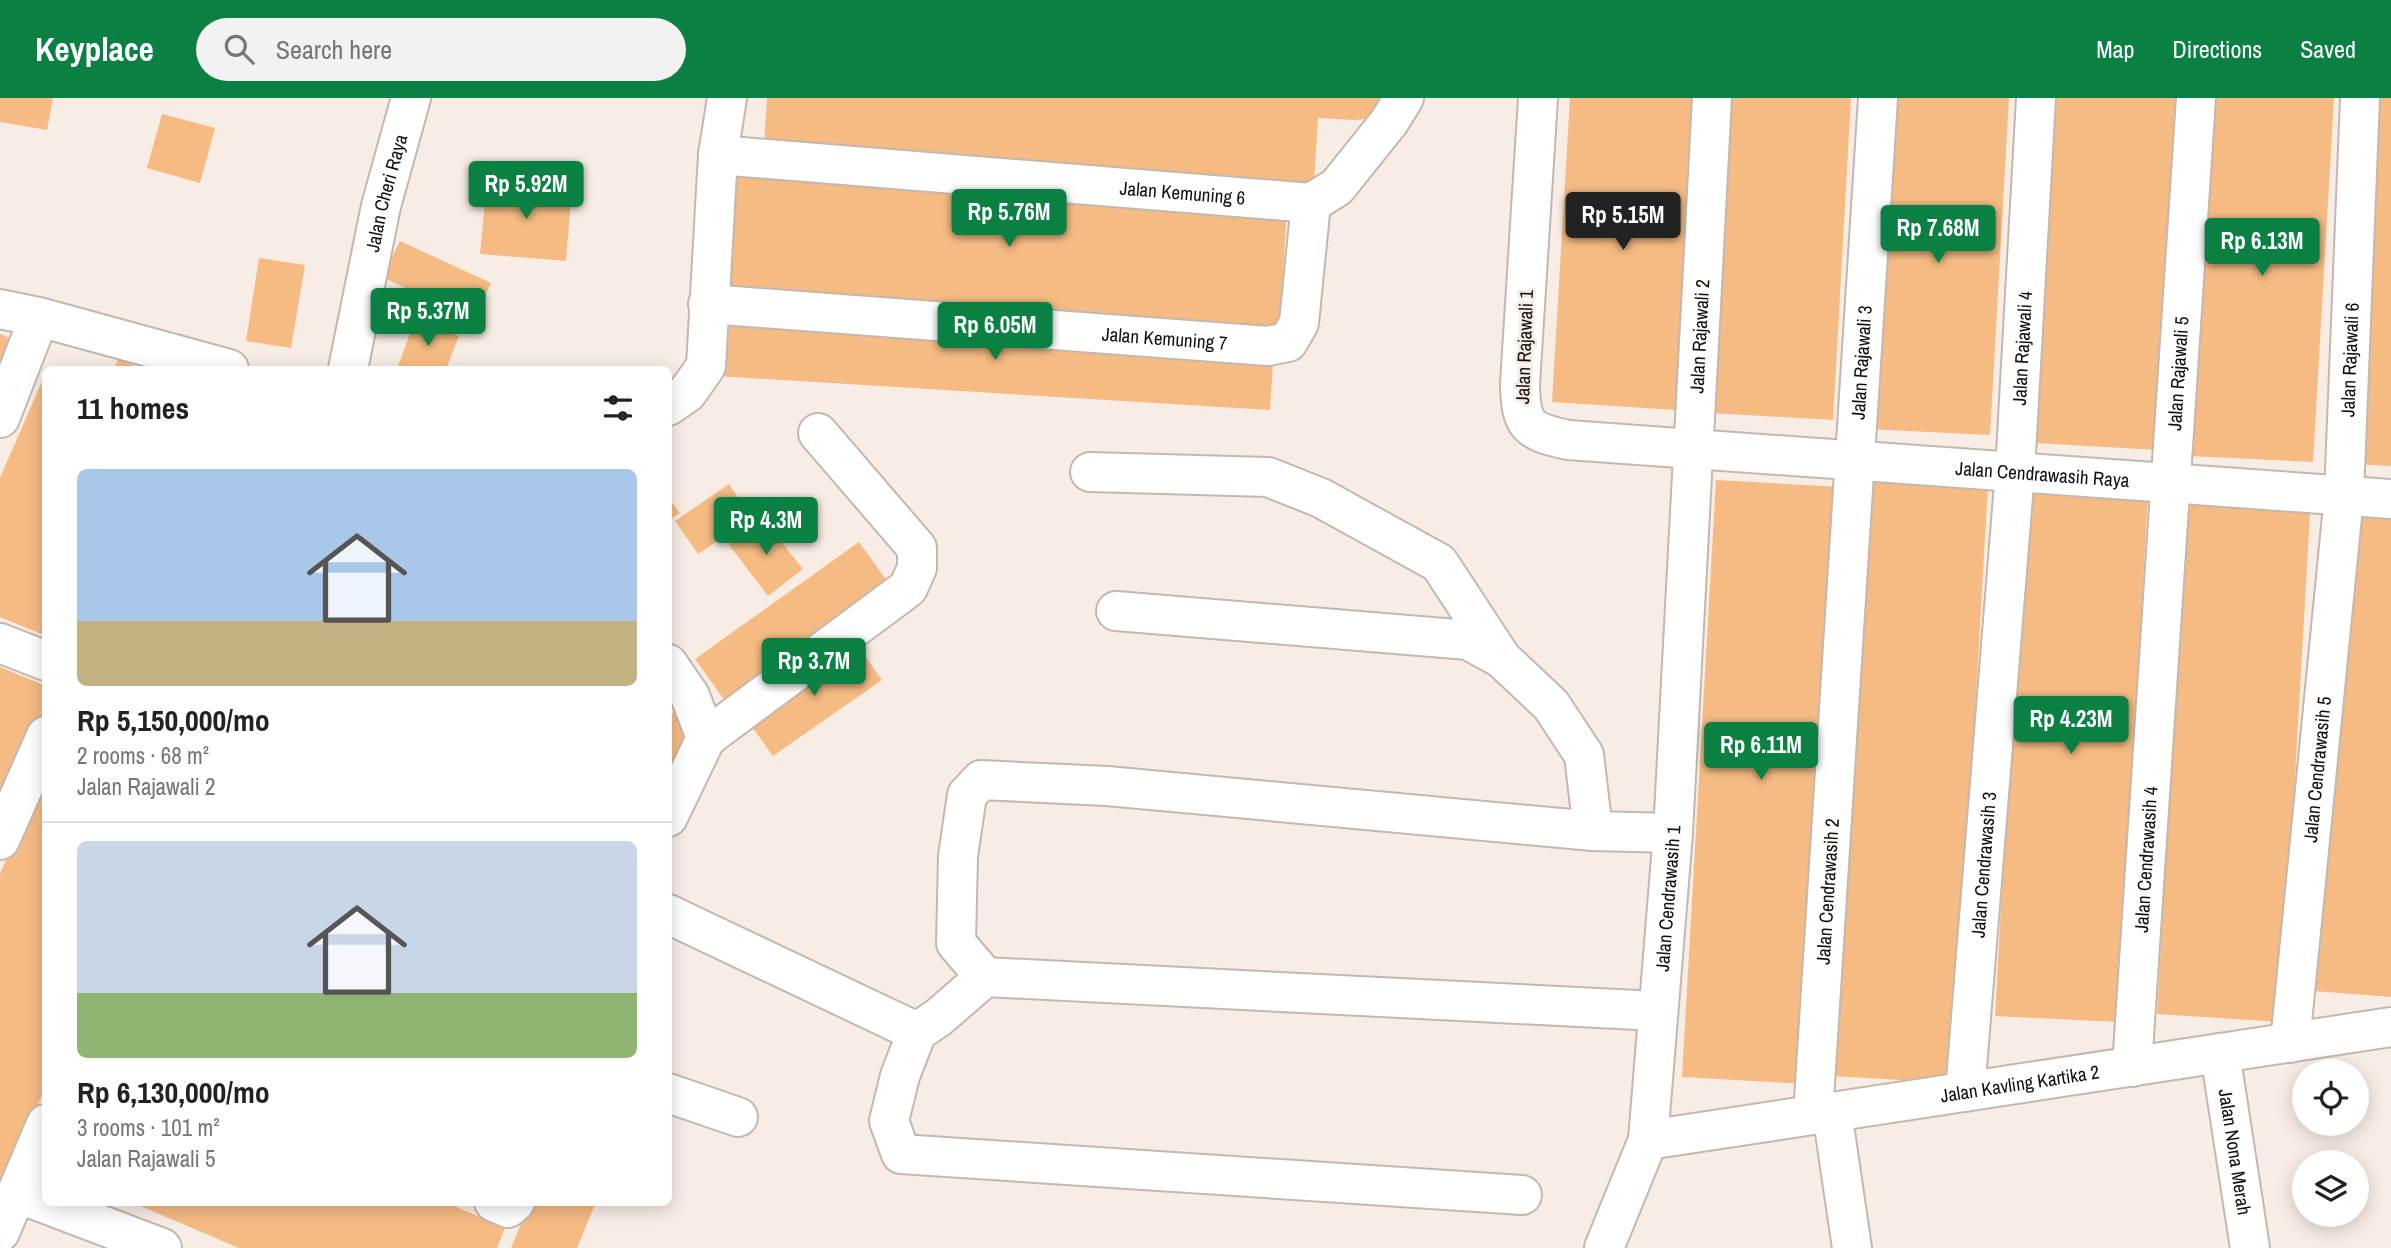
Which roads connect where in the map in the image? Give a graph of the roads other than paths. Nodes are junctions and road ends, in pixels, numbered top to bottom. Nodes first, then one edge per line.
1 (411, 98) edge
2 (727, 98) edge
3 (1404, 98) edge
4 (1538, 98) edge
5 (1712, 98) edge
6 (1878, 98) edge
7 (2036, 98) edge
8 (2196, 98) edge
9 (2360, 98) edge
10 (718, 155) junction
11 (1311, 203) junction
12 (708, 304) junction
13 (0, 309) edge
14 (16, 328) edge
15 (154, 366) edge
16 (218, 366) edge
17 (349, 366) edge
18 (678, 399) edge
19 (0, 418) edge
20 (818, 433) dead end
21 (1694, 448) junction
22 (1856, 460) junction
23 (1090, 472) dead end
24 (2015, 472) junction
25 (2171, 483) junction
26 (2344, 496) junction
27 (2391, 499) edge
28 (1116, 611) dead end
29 (0, 643) edge
30 (1501, 658) junction
31 (42, 659) edge
32 (672, 670) edge
33 (706, 738) junction
34 (42, 745) edge
35 (672, 809) edge
36 (1593, 831) junction
37 (1673, 833) junction
38 (0, 840) edge
39 (672, 916) edge
40 (985, 977) junction
41 (1657, 1011) junction
42 (2391, 1027) edge
43 (917, 1032) junction
44 (2290, 1043) junction
45 (2220, 1054) junction
46 (2132, 1067) junction
47 (1965, 1092) junction
48 (672, 1094) edge
49 (1823, 1114) junction
50 (738, 1117) dead end
51 (42, 1134) edge
52 (1648, 1140) junction
53 (17, 1193) junction
54 (1522, 1195) dead end
55 (42, 1202) edge
56 (51, 1206) edge
57 (0, 1232) edge
58 (162, 1248) edge
59 (1604, 1248) edge
60 (1852, 1248) edge
61 (2250, 1248) edge

1 - 17 street, Jalan Cheri Raya
2 - 10 street
3 - 11 street
4 - 21 street, Jalan Rajawali 1
5 - 21 street, Jalan Rajawali 2
6 - 22 street, Jalan Rajawali 3
7 - 24 street, Jalan Rajawali 4
8 - 25 street, Jalan Rajawali 5
9 - 26 street, Jalan Rajawali 6
10 - 11 street, Jalan Kemuning 6
10 - 12 street
11 - 12 street, Jalan Kemuning 7
12 - 18 street
13 - 16 street
14 - 15 street
14 - 19 street
20 - 33 street
21 - 22 street, Jalan Cendrawasih Raya
21 - 37 street, Jalan Cendrawasih 1
22 - 24 street, Jalan Cendrawasih Raya
22 - 49 street, Jalan Cendrawasih 2
23 - 30 street
24 - 25 street, Jalan Cendrawasih Raya
24 - 47 street, Jalan Cendrawasih 3
25 - 26 street, Jalan Cendrawasih Raya
25 - 46 street, Jalan Cendrawasih 4
26 - 27 street, Jalan Cendrawasih Raya
26 - 44 street, Jalan Cendrawasih 5
28 - 30 street
29 - 31 street
30 - 36 street
32 - 33 street
33 - 35 street
34 - 38 street
36 - 37 street
36 - 40 street
37 - 41 street, Jalan Cendrawasih 1
39 - 43 street
40 - 41 street
40 - 43 street
41 - 52 street, Jalan Cendrawasih 1
42 - 44 street, Jalan Kavling Kartika 2
43 - 54 street
44 - 45 street, Jalan Kavling Kartika 2
45 - 46 street, Jalan Kavling Kartika 2
45 - 61 street, Jalan Nona Merah
46 - 47 street, Jalan Kavling Kartika 2
47 - 49 street, Jalan Kavling Kartika 2
48 - 50 street
49 - 52 street, Jalan Kavling Kartika 2
49 - 60 street, Jalan Cendrawasih 2
51 - 53 street
52 - 59 street, Jalan Cendrawasih 1
53 - 55 street
53 - 57 street
56 - 58 street

